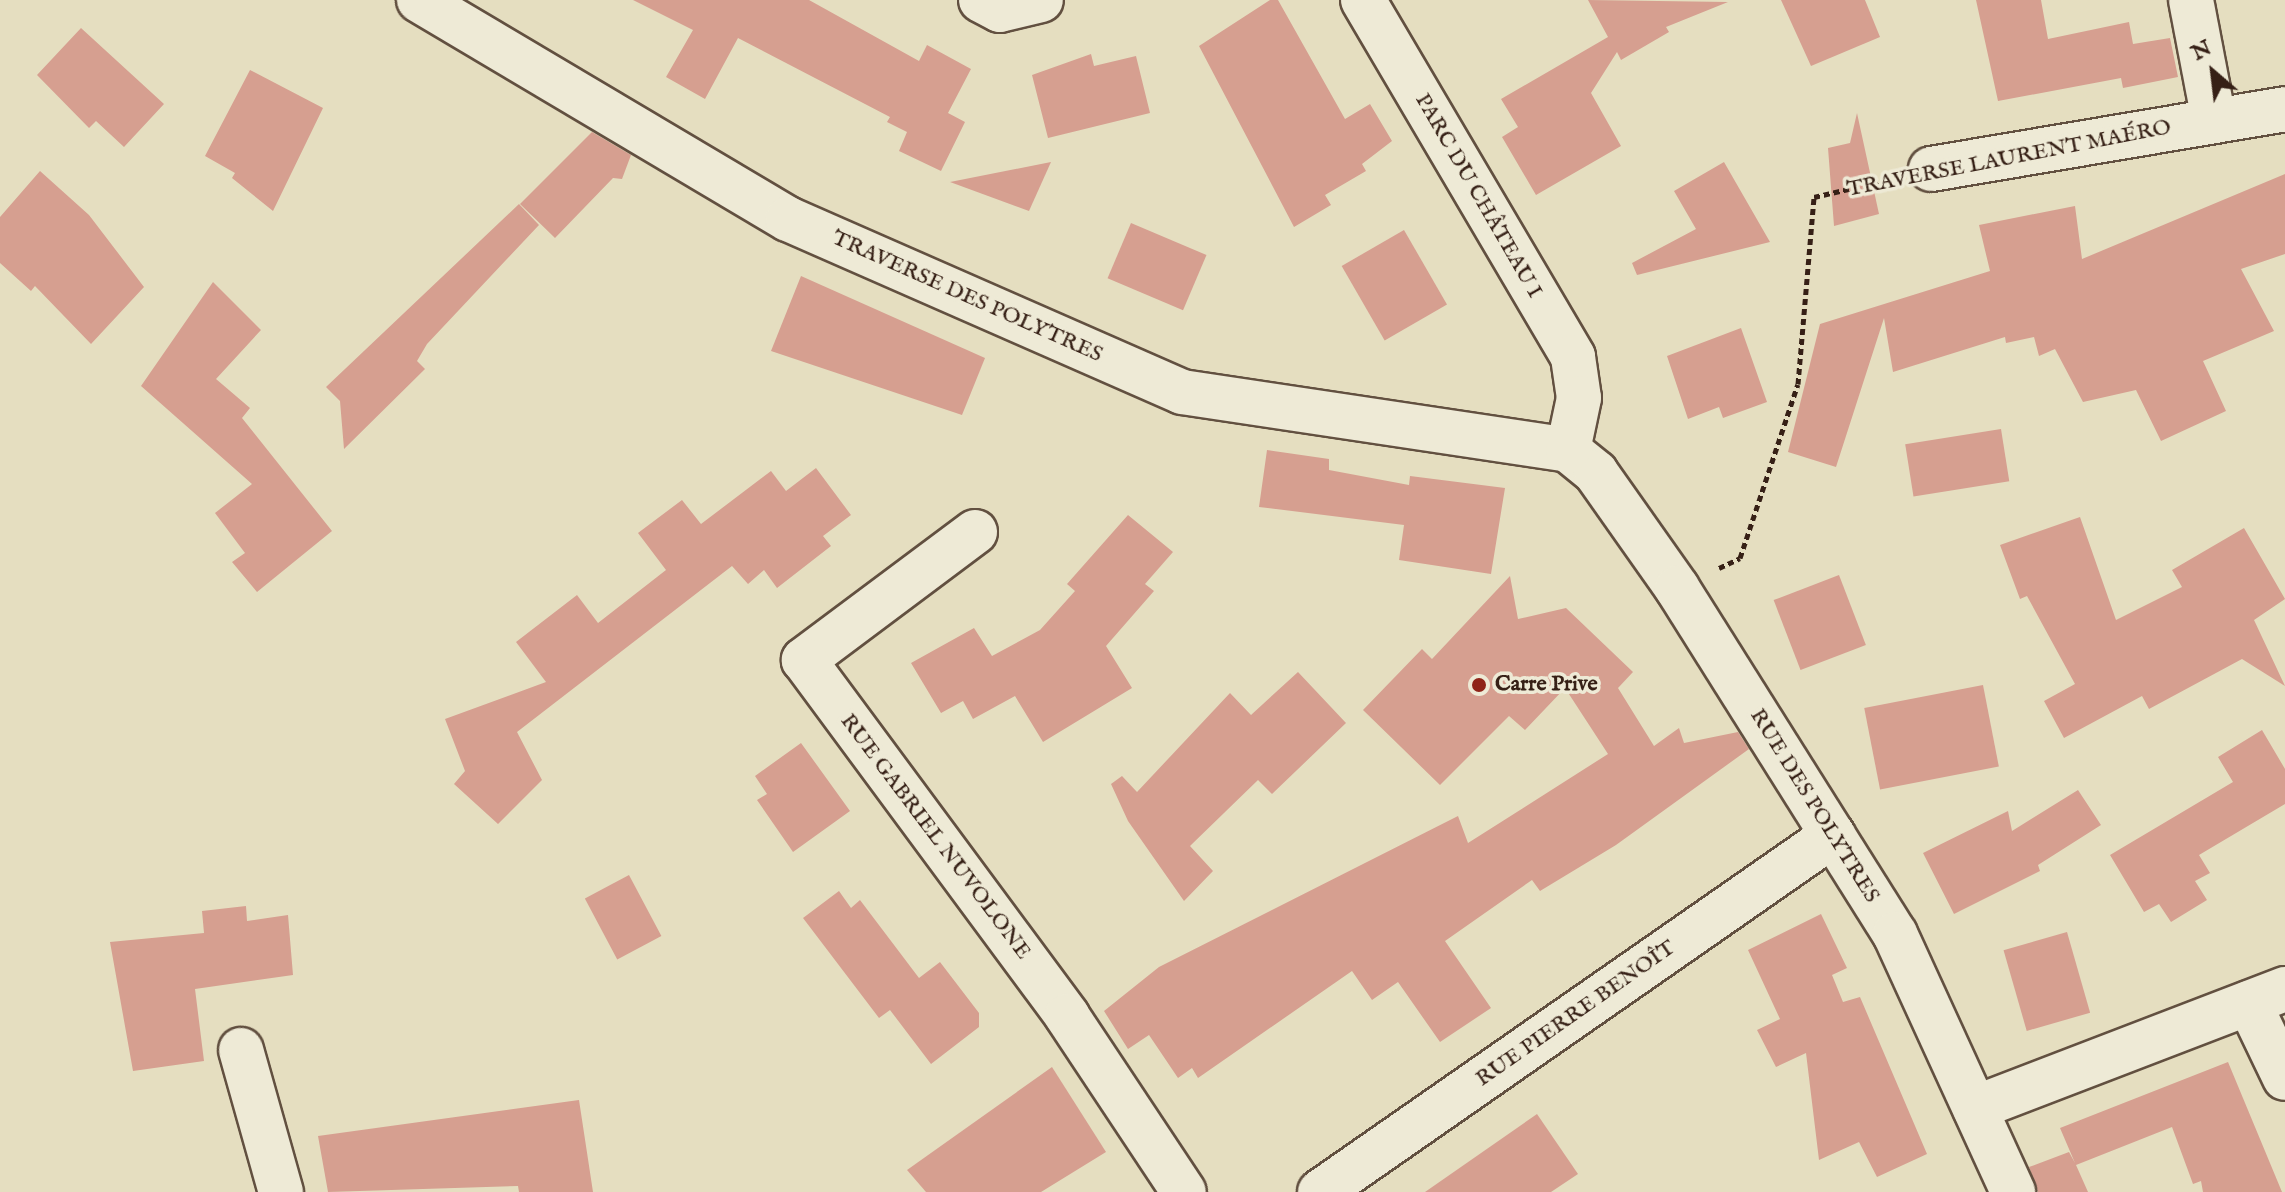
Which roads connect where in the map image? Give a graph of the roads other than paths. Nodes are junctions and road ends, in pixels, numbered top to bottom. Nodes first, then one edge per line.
1 (419, 0) edge
2 (981, 0) edge
3 (1041, 0) edge
4 (1363, 0) edge
5 (2191, 0) edge
6 (2285, 109) edge
7 (2214, 121) junction
8 (1931, 169) road end
9 (1568, 450) junction
10 (975, 532) dead end
11 (1833, 835) junction
12 (2267, 996) edge
13 (241, 1050) dead end
14 (2285, 1078) edge
15 (1975, 1108) junction
16 (281, 1192) edge
17 (1184, 1192) edge
18 (1320, 1192) edge
19 (2013, 1192) edge

1 - 9 street, TRAVERSE DES POLYTRES
2 - 3 street
4 - 9 street, PARC DU CHÂTEAU I
5 - 7 street
6 - 7 street, TRAVERSE LAURENT MAÉRO
7 - 8 street, TRAVERSE LAURENT MAÉRO
9 - 11 street, RUE DES POLYTRES
10 - 17 street, RUE GABRIEL NUVOLONE
11 - 15 street, RUE DES POLYTRES
11 - 18 street, RUE PIERRE BENOÎT
12 - 14 street
12 - 15 street
13 - 16 street
15 - 19 street, RUE DES POLYTRES

